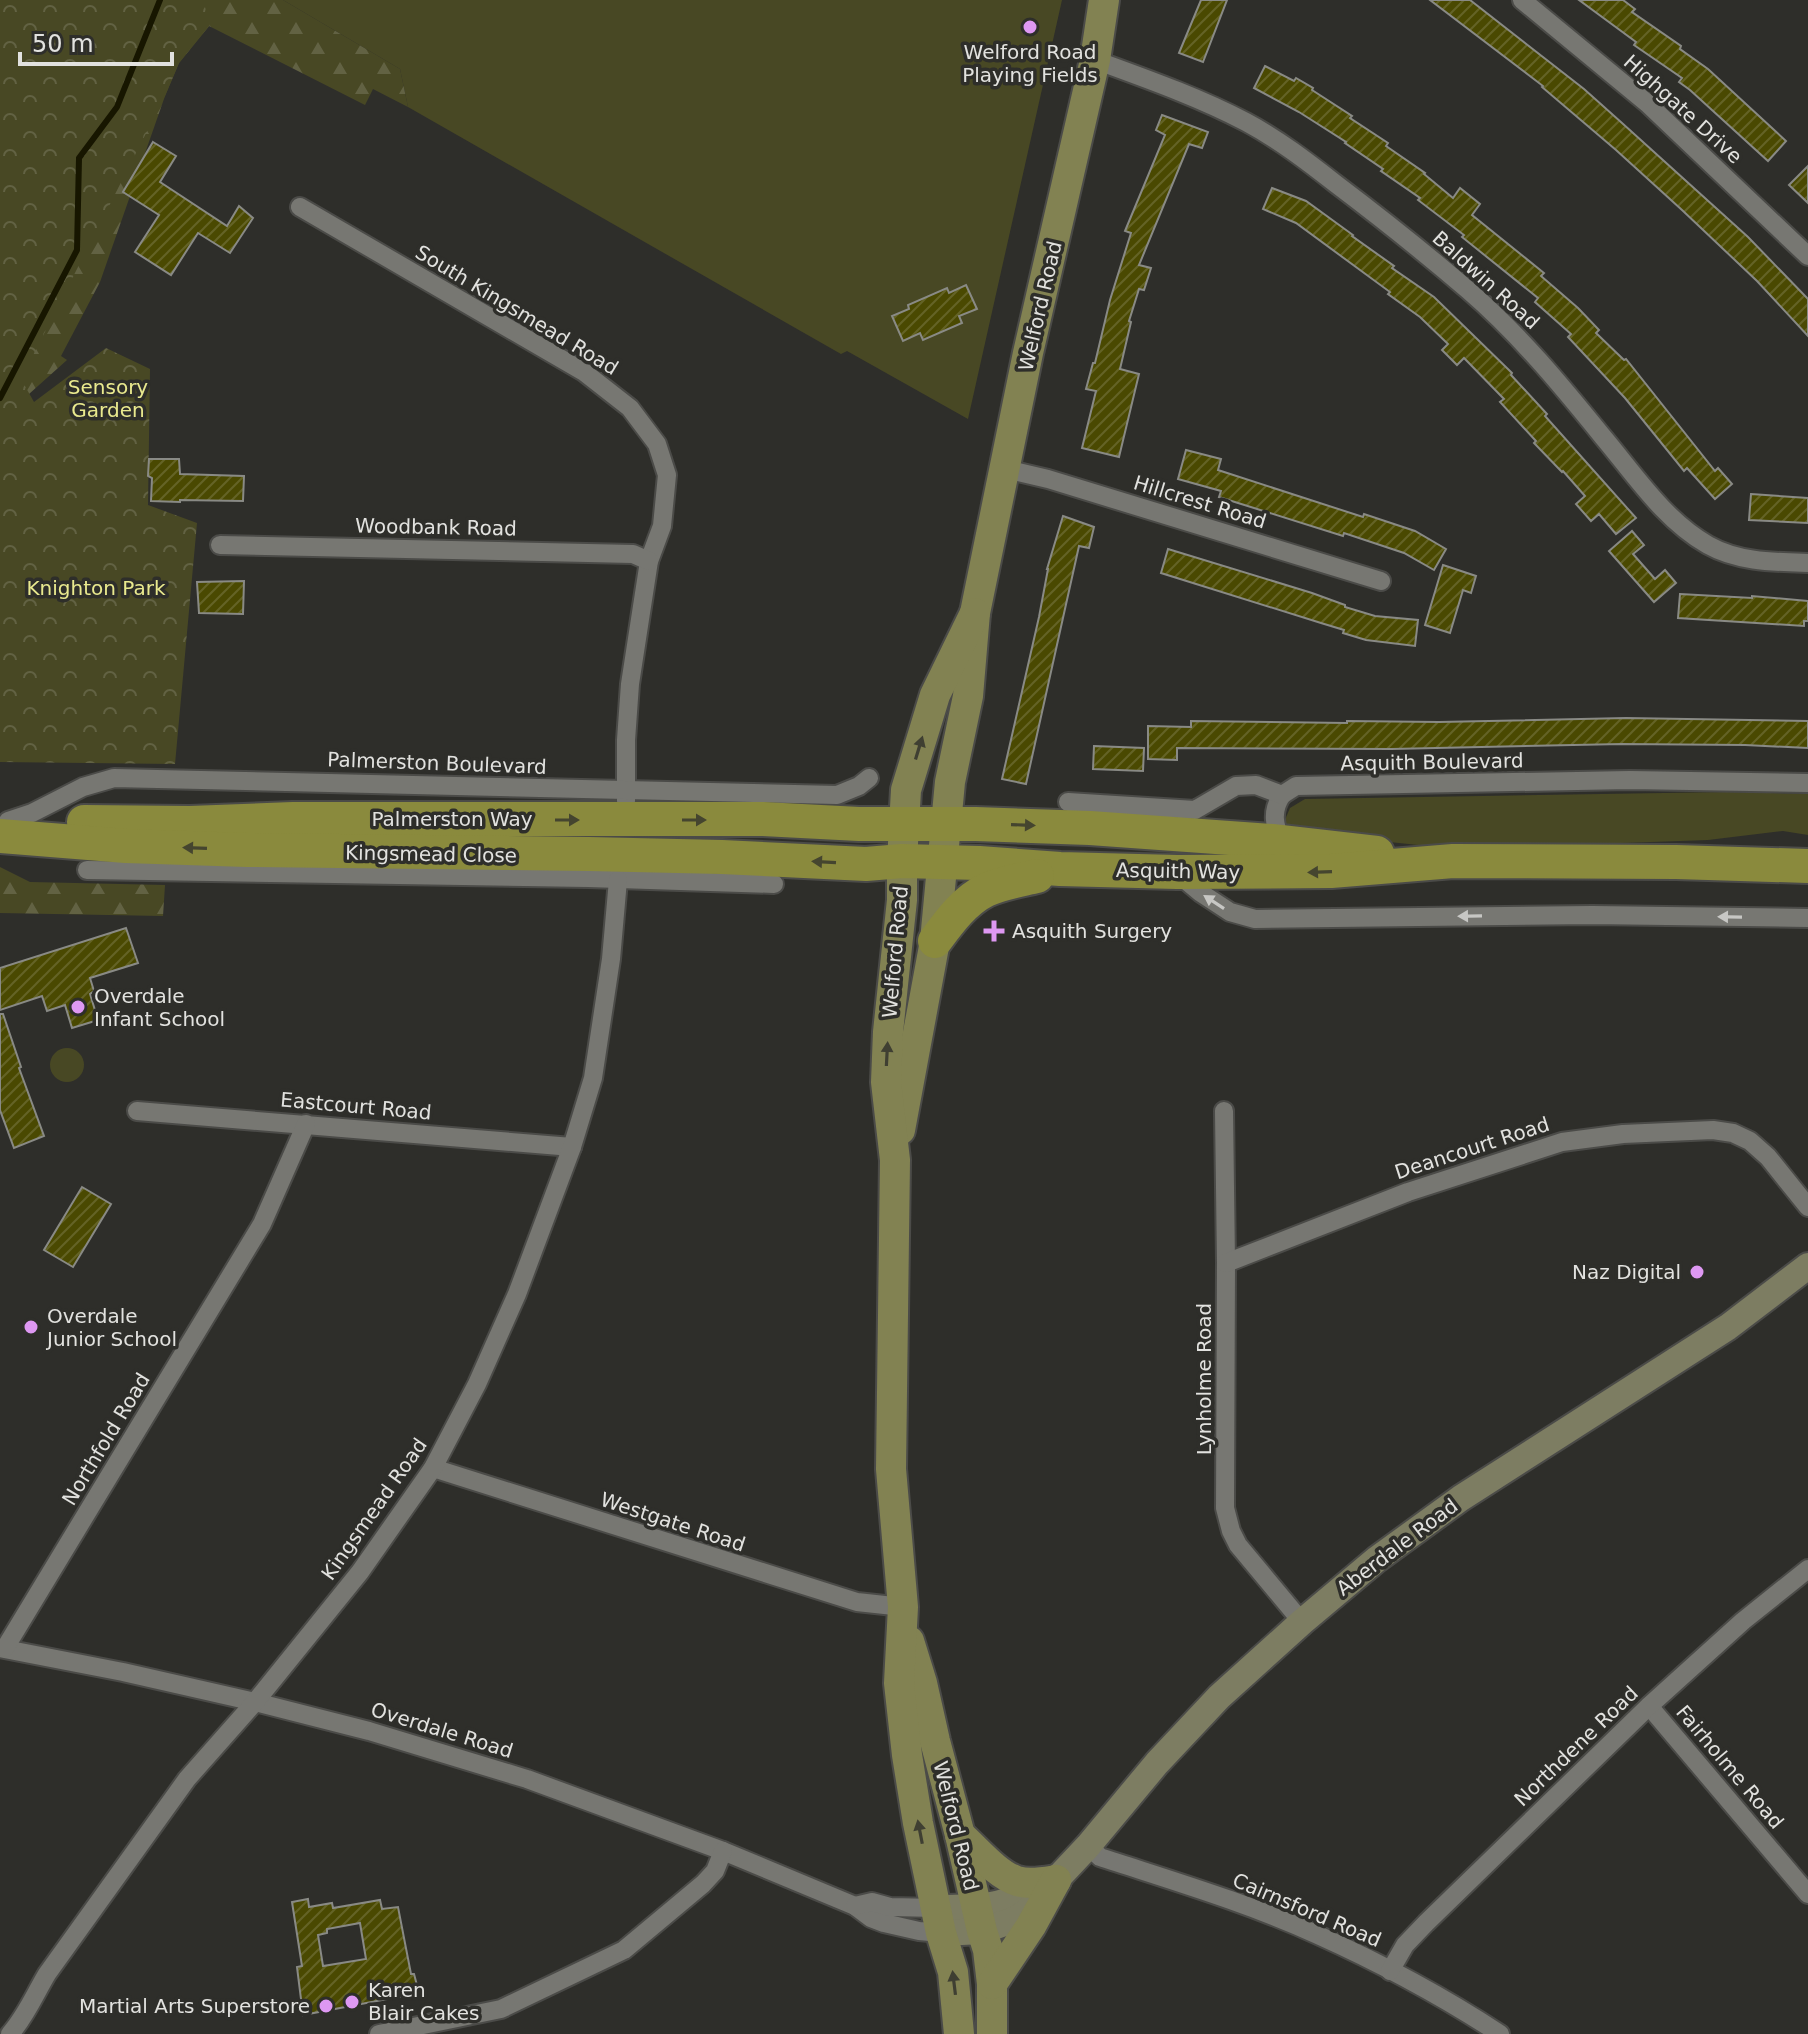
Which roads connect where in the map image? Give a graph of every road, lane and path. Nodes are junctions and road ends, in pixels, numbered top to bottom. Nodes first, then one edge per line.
1 (1104, 0) edge
2 (1522, 0) edge
3 (1095, 60) junction
4 (300, 207) dead end
5 (1807, 252) edge
6 (1005, 469) junction
7 (220, 545) dead end
8 (649, 561) junction
9 (1808, 563) edge
10 (1381, 581) dead end
11 (975, 613) junction
12 (869, 778) dead end
13 (1808, 783) edge
14 (1282, 795) junction
15 (1068, 802) dead end
16 (626, 805) junction
17 (904, 824) junction
18 (945, 824) junction
19 (3, 826) edge
20 (1282, 842) junction
21 (722, 857) junction
22 (902, 861) junction
23 (1453, 861) junction
24 (943, 863) junction
25 (1808, 866) edge
26 (1060, 869) junction
27 (87, 870) dead end
28 (1177, 872) junction
29 (618, 880) junction
30 (774, 884) dead end
31 (1808, 918) edge
32 (935, 941) junction
33 (137, 1111) dead end
34 (1224, 1111) dead end
35 (306, 1124) junction
36 (572, 1147) junction
37 (895, 1160) junction
38 (1808, 1207) edge
39 (1226, 1263) junction
40 (1808, 1266) edge
41 (433, 1468) junction
42 (1808, 1569) edge
43 (903, 1613) junction
44 (1302, 1622) junction
45 (2, 1648) edge
46 (255, 1702) junction
47 (1649, 1706) junction
48 (960, 1835) junction
49 (1088, 1846) junction
50 (723, 1851) junction
51 (1048, 1887) junction
52 (1807, 1890) edge
53 (979, 1919) junction
54 (939, 1920) junction
55 (1390, 1971) junction
56 (992, 1984) junction
57 (13, 2031) edge
58 (379, 2034) edge
59 (959, 2034) edge
60 (992, 2034) edge
61 (1500, 2034) edge

1 - 3 main road, Welford Road
2 - 5 street, Highgate Drive
3 - 6 main road, Welford Road
3 - 9 street, Baldwin Road
4 - 8 street, South Kingsmead Road
6 - 10 street, Hillcrest Road
6 - 11 main road, Welford Road
7 - 8 street, Woodbank Road
8 - 16 street, South Kingsmead Road
17 -> 11 main road, Welford Road
11 - 18 main road, Welford Road
12 - 16 street
13 - 14 street, Asquith Boulevard
14 - 15 street, Asquith Boulevard
14 - 20 street
16 -> 17 highway, Palmerston Way
16 - 19 highway, Palmerston Way
16 - 21 highway
17 - 18 highway, Asquith Way
17 - 22 main road, Welford Road
18 -> 20 highway, Asquith Way
18 - 24 main road, Welford Road
21 -> 19 highway, Palmerston Way
20 - 23 highway, Asquith Way
22 -> 21 highway, Palmerston Way
22 - 24 highway, Asquith Way
37 -> 22 main road, Welford Road
23 - 25 highway, Asquith Way
23 -> 28 highway, Asquith Way
24 - 26 highway, Asquith Way
24 - 32 main road, Welford Road
26 - 28 highway, Asquith Way
26 - 32 highway
27 - 29 street, Kingsmead Close
31 -> 28 street
29 - 30 street, Kingsmead Close
29 - 36 street, Kingsmead Road
32 - 37 main road, Welford Road
33 - 35 street, Eastcourt Road
34 - 39 street, Lynholme Road
35 - 36 street, Eastcourt Road
35 - 45 street, Northfold Road
36 - 41 street, Kingsmead Road
37 - 43 main road, Welford Road
38 - 39 street, Deancourt Road
39 - 44 street, Lynholme Road
40 - 44 street, Aberdale Road
41 - 43 street, Westgate Road
41 - 46 street, Kingsmead Road
42 - 47 street, Northdene Road
43 - 48 main road, Welford Road
54 -> 43 main road, Welford Road
44 - 49 street, Aberdale Road
45 - 46 street, Overdale Road
46 - 50 street, Overdale Road
46 - 57 street, Kingsmead Road
47 - 52 street, Fairholme Road
47 - 55 street, Northdene Road
48 - 51 main road
48 - 53 main road, Welford Road
49 - 51 street, Aberdale Road
49 - 55 street, Cairnsford Road
50 - 54 street, Overdale Road
50 - 58 street
51 - 53 street, Aberdale Road
51 - 56 main road
53 - 54 street, Aberdale Road
53 - 56 main road, Welford Road
59 -> 54 main road, Welford Road
55 - 61 street, Cairnsford Road
56 - 60 main road, Welford Road

